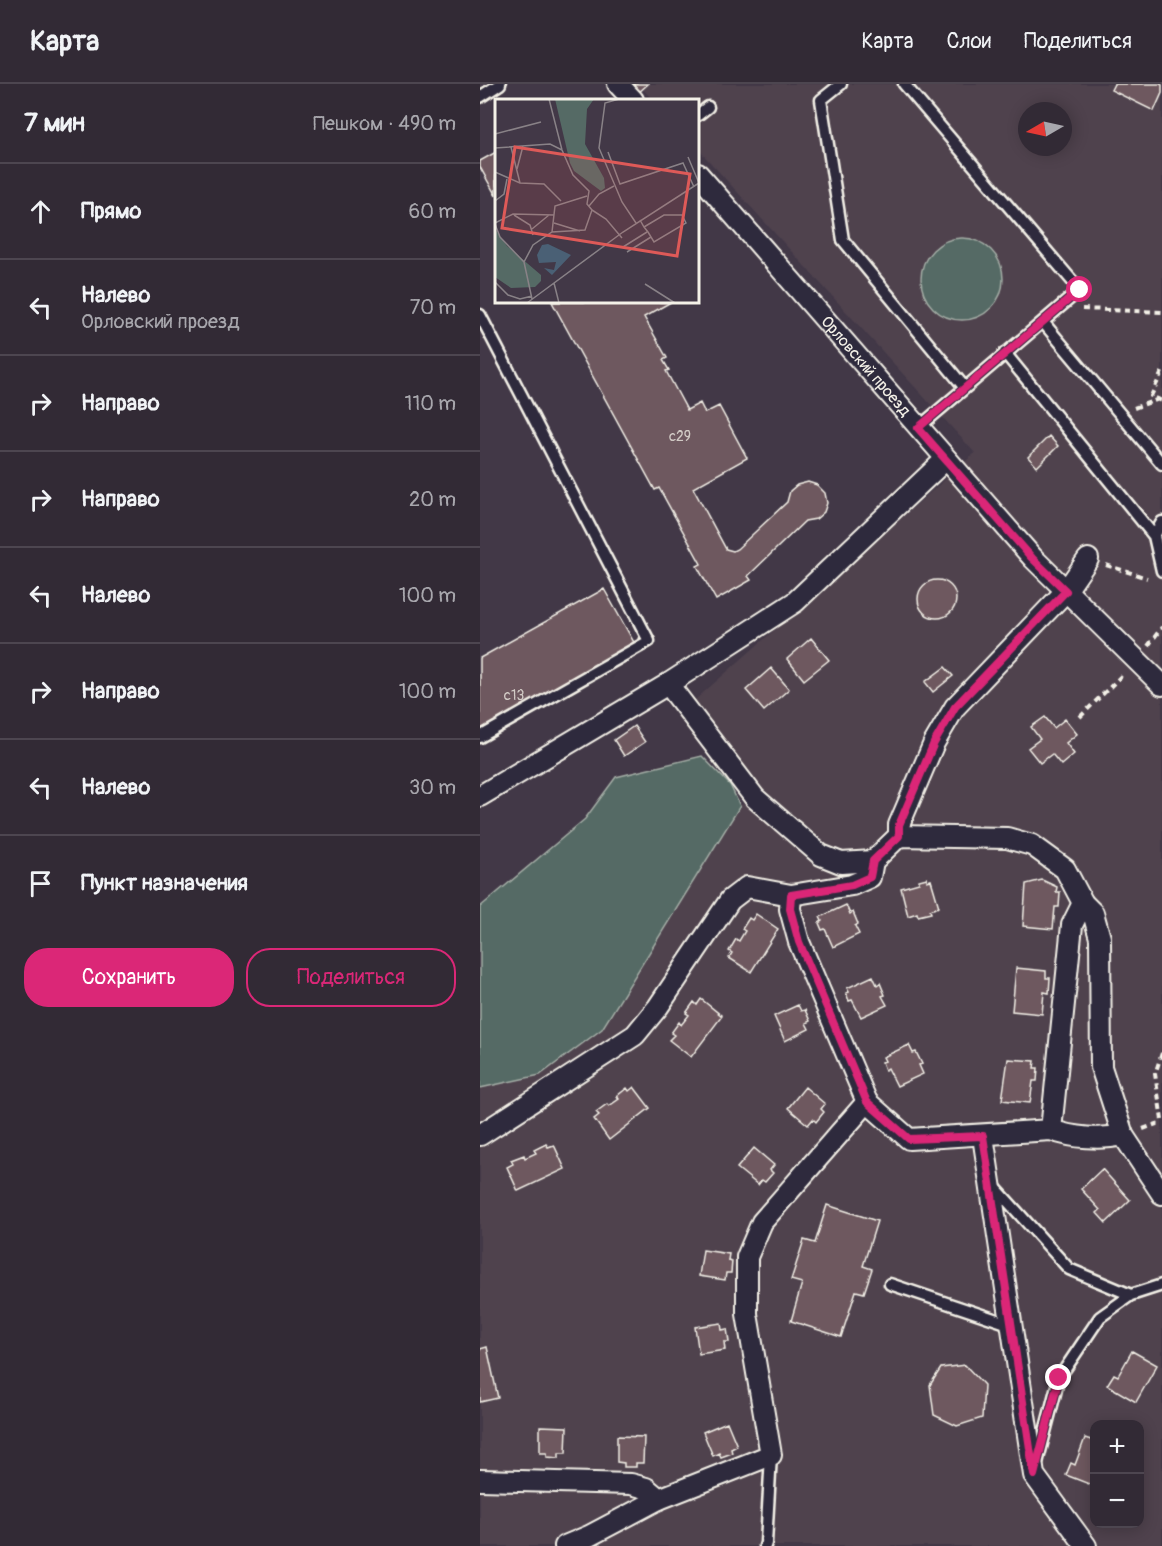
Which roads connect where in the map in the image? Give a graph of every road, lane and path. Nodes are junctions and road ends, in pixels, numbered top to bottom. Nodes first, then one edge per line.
1 (500, 84) edge
2 (618, 84) edge
3 (841, 84) edge
4 (904, 84) edge
5 (480, 98) edge
6 (632, 99) edge
7 (708, 107) dead end
8 (699, 114) edge
9 (699, 175) edge
10 (1059, 308) junction
11 (1162, 312) edge
12 (480, 315) edge
13 (1043, 322) junction
14 (1005, 353) junction
15 (1162, 372) edge
16 (965, 388) junction
17 (1161, 399) edge
18 (1119, 413) junction
19 (918, 428) junction
20 (946, 459) junction
21 (1162, 464) edge
22 (1162, 522) edge
23 (1154, 536) junction
24 (1088, 559) joint
25 (1162, 571) edge
26 (1151, 580) dead end
27 (1066, 591) junction
28 (668, 684) junction
29 (1162, 685) edge
30 (480, 737) edge
31 (480, 796) edge
32 (899, 836) junction
33 (873, 861) junction
34 (791, 895) junction
35 (1083, 903) junction
36 (1162, 1053) edge
37 (867, 1102) junction
38 (1162, 1120) edge
39 (1051, 1130) junction
40 (480, 1135) edge
41 (1124, 1135) junction
42 (983, 1136) junction
43 (990, 1181) junction
44 (1162, 1194) edge
45 (890, 1284) dead end
46 (1162, 1285) edge
47 (1131, 1295) junction
48 (1012, 1325) junction
49 (771, 1455) junction
50 (1034, 1475) junction
51 (480, 1480) edge
52 (659, 1499) junction
53 (565, 1546) edge
54 (765, 1546) edge
55 (1086, 1546) edge

1 - 5 lane
2 - 6 street
3 - 16 lane
4 - 10 lane
7 - 8 lane
9 - 19 street, Орловский проезд
10 - 11 path
10 - 13 lane
12 - 30 lane
13 - 14 lane
13 - 18 lane
14 - 16 lane
14 - 23 lane
15 - 17 path
16 - 19 lane
17 - 18 path
18 - 21 lane
19 - 20 street, Орловский проезд
20 - 27 street, Орловский проезд
20 - 28 street
22 - 23 lane
23 - 25 lane
24 - 26 path
24 - 27 street
27 - 29 street, Орловский проезд
27 - 32 street
28 - 31 street
28 - 33 street
32 - 33 street
32 - 35 street
33 - 34 street
34 - 37 street
34 - 40 street
35 - 39 street
35 - 41 street
36 - 38 path
37 - 42 street
37 - 49 street
39 - 41 street
39 - 42 street
41 - 44 street
42 - 43 street
43 - 47 lane
43 - 48 street
45 - 48 lane
46 - 47 lane
47 - 50 lane
48 - 50 street
49 - 52 street
49 - 54 lane
50 - 55 street
51 - 52 street
52 - 53 street

